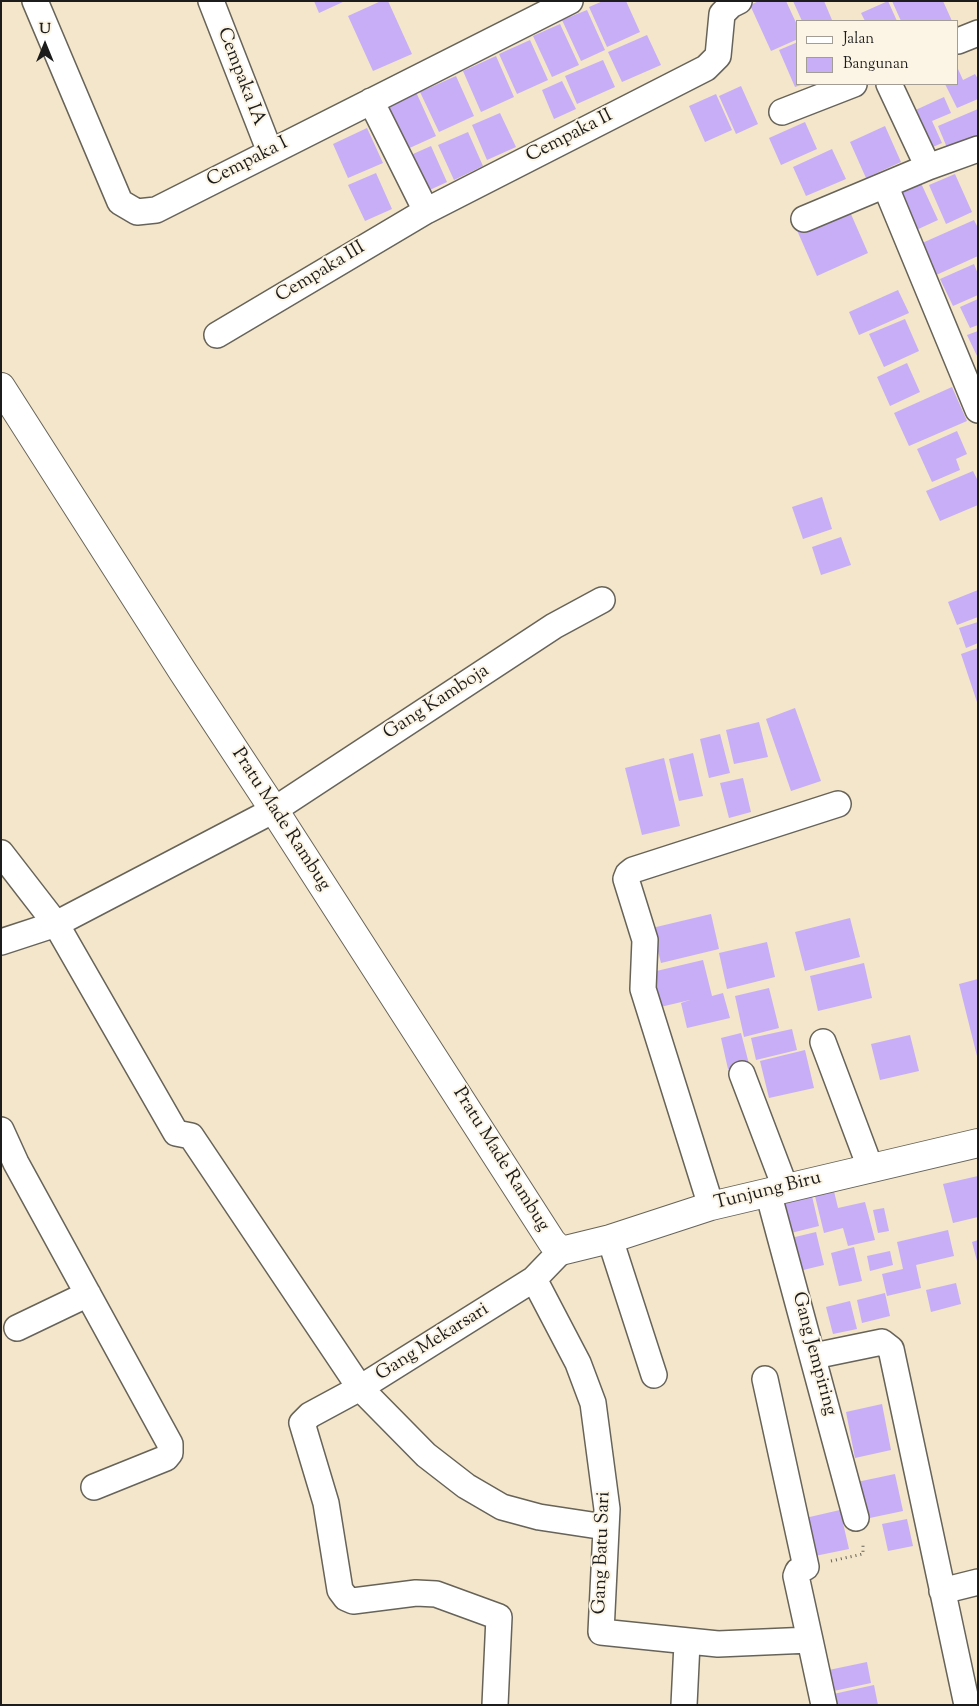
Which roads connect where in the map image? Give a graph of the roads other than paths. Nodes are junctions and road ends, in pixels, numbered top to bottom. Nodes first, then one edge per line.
1 (35, 1) edge
2 (211, 1) edge
3 (570, 1) edge
4 (739, 1) edge
5 (978, 33) edge
6 (959, 41) edge
7 (851, 85) edge
8 (889, 85) edge
9 (371, 101) junction
10 (782, 112) dead end
11 (978, 150) edge
12 (270, 152) junction
13 (928, 167) junction
14 (886, 186) junction
15 (426, 211) junction
16 (804, 219) dead end
17 (217, 335) dead end
18 (1, 386) edge
19 (978, 410) edge
20 (602, 600) dead end
21 (838, 804) dead end
22 (274, 810) junction
23 (1, 853) edge
24 (56, 924) junction
25 (1, 942) edge
26 (823, 1042) dead end
27 (742, 1074) dead end
28 (1, 1130) edge
29 (978, 1143) edge
30 (870, 1167) junction
31 (776, 1190) junction
32 (711, 1206) junction
33 (610, 1239) junction
34 (560, 1251) junction
35 (534, 1279) junction
36 (88, 1294) junction
37 (17, 1328) dead end
38 (814, 1356) junction
39 (654, 1375) dead end
40 (765, 1379) dead end
41 (360, 1388) junction
42 (94, 1487) dead end
43 (856, 1518) road end
44 (605, 1527) junction
45 (978, 1582) edge
46 (942, 1591) junction
47 (810, 1640) junction
48 (687, 1643) junction
49 (495, 1705) edge
50 (684, 1705) edge
51 (824, 1705) edge
52 (966, 1705) edge

1 - 12 street, Cempaka I
2 - 12 street, Cempaka IA
3 - 9 street, Cempaka I
4 - 15 street, Cempaka II
5 - 6 street
7 - 10 street
8 - 13 street
9 - 12 street, Cempaka I
9 - 15 street
11 - 13 street
13 - 14 street
14 - 16 street
14 - 19 street
15 - 17 street, Cempaka III
18 - 22 street, Pratu Made Rambug
20 - 22 street, Gang Kamboja
21 - 32 street
22 - 24 street, Gang Kamboja
22 - 34 street, Pratu Made Rambug
23 - 24 street
24 - 25 street, Gang Kamboja
24 - 41 street
26 - 30 street
27 - 31 street, Gang Jempiring
28 - 36 street
29 - 30 street, Tunjung Biru
30 - 31 street, Tunjung Biru
31 - 32 street, Tunjung Biru
31 - 38 street, Gang Jempiring
32 - 33 street, Tunjung Biru
33 - 34 street, Tunjung Biru
33 - 39 street
34 - 35 street, Gang Mekarsari
35 - 41 street, Gang Mekarsari
35 - 44 street, Gang Batu Sari
36 - 37 street
36 - 42 street
38 - 43 street, Gang Jempiring
38 - 46 street
40 - 47 street
41 - 44 street
41 - 49 street, Gang Mekarsari
44 - 48 street, Gang Batu Sari
45 - 46 street
46 - 52 street
47 - 48 street
47 - 51 street
48 - 50 street

